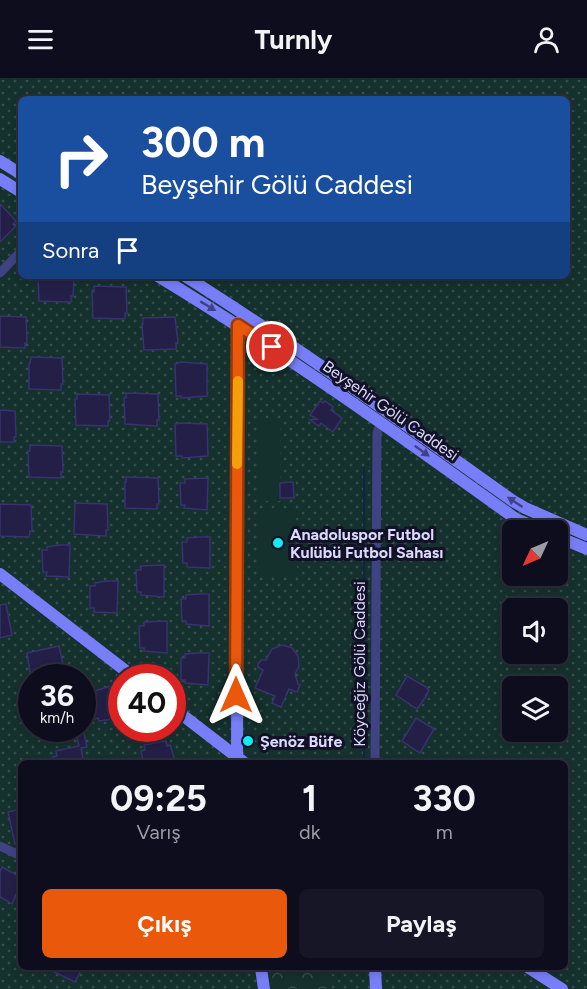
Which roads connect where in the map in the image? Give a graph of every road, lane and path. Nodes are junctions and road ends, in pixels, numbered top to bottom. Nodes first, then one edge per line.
1 (0, 161) edge
2 (18, 172) edge
3 (0, 179) edge
4 (18, 190) edge
5 (18, 253) edge
6 (0, 273) edge
7 (164, 279) edge
8 (189, 279) edge
9 (242, 319) junction
10 (377, 403) junction
11 (370, 414) junction
12 (389, 422) junction
13 (518, 520) edge
14 (587, 535) edge
15 (568, 541) edge
16 (587, 549) edge
17 (0, 574) edge
18 (117, 664) edge
19 (186, 718) edge
20 (236, 759) edge
21 (375, 760) edge
22 (0, 846) edge
23 (18, 855) edge
24 (261, 970) edge
25 (375, 970) edge
26 (532, 970) edge
27 (264, 989) edge
28 (376, 989) edge
29 (562, 989) edge

1 - 2 main road
3 - 4 main road
5 - 6 street
7 -> 9 main road, Beyşehir Gölü Caddesi
8 - 9 main road
9 - 10 main road
9 - 11 main road, Beyşehir Gölü Caddesi
9 - 20 main road
10 - 11 main road
10 - 12 main road
11 - 12 main road, Beyşehir Gölü Caddesi
12 -> 13 main road, Beyşehir Gölü Caddesi
14 -> 12 main road
12 - 21 street, Köyceğiz Gölü Caddesi
15 - 16 main road
17 - 18 main road
19 - 20 main road
22 - 23 street
24 - 27 main road
25 - 28 main road
26 - 29 main road

